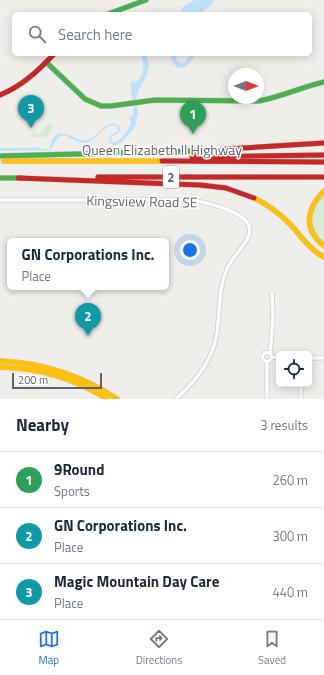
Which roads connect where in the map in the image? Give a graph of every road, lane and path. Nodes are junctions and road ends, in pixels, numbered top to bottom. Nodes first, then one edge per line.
1 (146, 0) edge
2 (113, 12) edge
3 (52, 56) edge
4 (46, 62) junction
5 (324, 82) edge
6 (0, 95) edge
7 (324, 143) edge
8 (324, 155) edge
9 (0, 156) edge
10 (0, 161) edge
11 (29, 161) junction
12 (324, 162) edge
13 (324, 177) edge
14 (0, 178) edge
15 (18, 178) junction
16 (324, 191) edge
17 (0, 200) edge
18 (324, 246) edge
19 (324, 257) edge
20 (272, 293) dead end
21 (271, 355) junction
22 (276, 357) edge
23 (312, 358) edge
24 (324, 358) edge
25 (0, 361) edge
26 (267, 362) junction
27 (0, 367) edge
28 (301, 387) edge
29 (107, 399) edge
30 (117, 399) edge
31 (176, 399) edge
32 (267, 399) edge
33 (301, 399) edge

1 - 2 main road
3 - 4 main road
4 - 5 main road
4 - 6 main road
7 - 9 main road
8 - 11 main road
10 - 11 main road, Queen Elizabeth II Highway / 2
11 - 12 main road, Queen Elizabeth II Highway / 2
13 - 15 main road, Queen Elizabeth II Highway / 2
14 - 15 main road, Queen Elizabeth II Highway / 2
15 - 19 main road
16 - 18 main road
17 - 31 street, Kingsview Road SE
20 - 21 street
21 - 22 street
21 - 26 street
21 - 26 street
23 - 24 street
25 - 30 main road
26 - 32 street
27 - 29 main road
28 - 33 street

